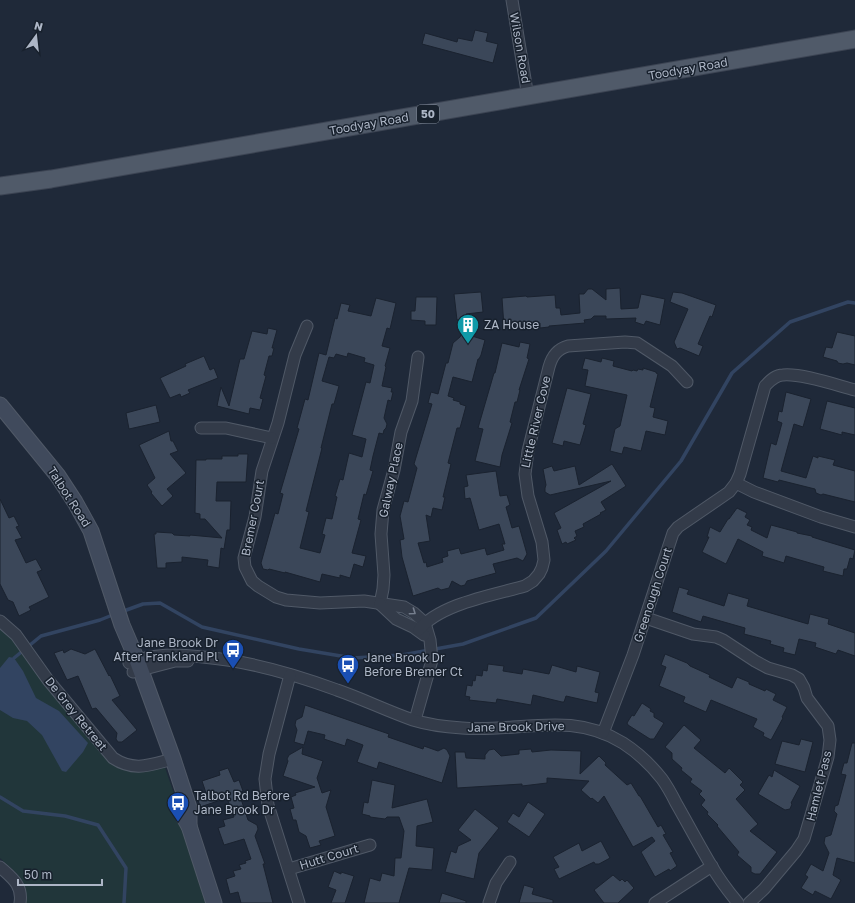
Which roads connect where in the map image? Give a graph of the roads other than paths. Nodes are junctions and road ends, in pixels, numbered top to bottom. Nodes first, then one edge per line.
1 (512, 0) edge
2 (855, 39) edge
3 (528, 96) junction
4 (51, 179) junction
5 (0, 186) edge
6 (0, 195) edge
7 (306, 326) dead end
8 (418, 357) dead end
9 (687, 382) dead end
10 (855, 390) edge
11 (0, 405) edge
12 (201, 428) dead end
13 (272, 438) junction
14 (736, 483) junction
15 (855, 526) edge
16 (380, 604) junction
17 (646, 618) junction
18 (0, 620) edge
19 (422, 627) junction
20 (135, 666) junction
21 (290, 675) junction
22 (415, 720) junction
23 (603, 733) junction
24 (168, 761) junction
25 (370, 845) dead end
26 (510, 862) dead end
27 (712, 866) junction
28 (0, 867) edge
29 (289, 869) junction
30 (20, 903) edge
31 (214, 903) edge
32 (299, 903) edge
33 (489, 903) edge
34 (655, 903) edge
35 (738, 903) edge
36 (749, 903) edge

1 - 3 street, Wilson Road
2 - 3 main road, Toodyay Road / 50
3 - 4 main road, Toodyay Road / 50
4 - 5 main road, Toodyay Road / 50
4 - 6 main road
7 - 13 street, Bremer Court
8 - 16 street, Galway Place
9 - 19 street, Little River Cove
10 - 14 street, Greenough Court
11 - 20 main road, Talbot Road
12 - 13 street
13 - 16 street, Bremer Court
14 - 15 street
14 - 17 street, Greenough Court
16 - 19 street, Bremer Court
17 - 23 street, Greenough Court
17 - 36 street, Hamlet Pass
18 - 24 street, De Grey Retreat
19 - 22 street, Bremer Court
20 - 21 street, Jane Brook Drive
20 - 24 main road, Talbot Road
21 - 22 street, Jane Brook Drive
21 - 29 street
22 - 23 street, Jane Brook Drive
23 - 27 street, Jane Brook Drive
24 - 31 main road, Talbot Road
25 - 29 street, Hutt Court
26 - 33 street
27 - 34 street
27 - 35 street, Jane Brook Drive
28 - 30 street
29 - 32 street

